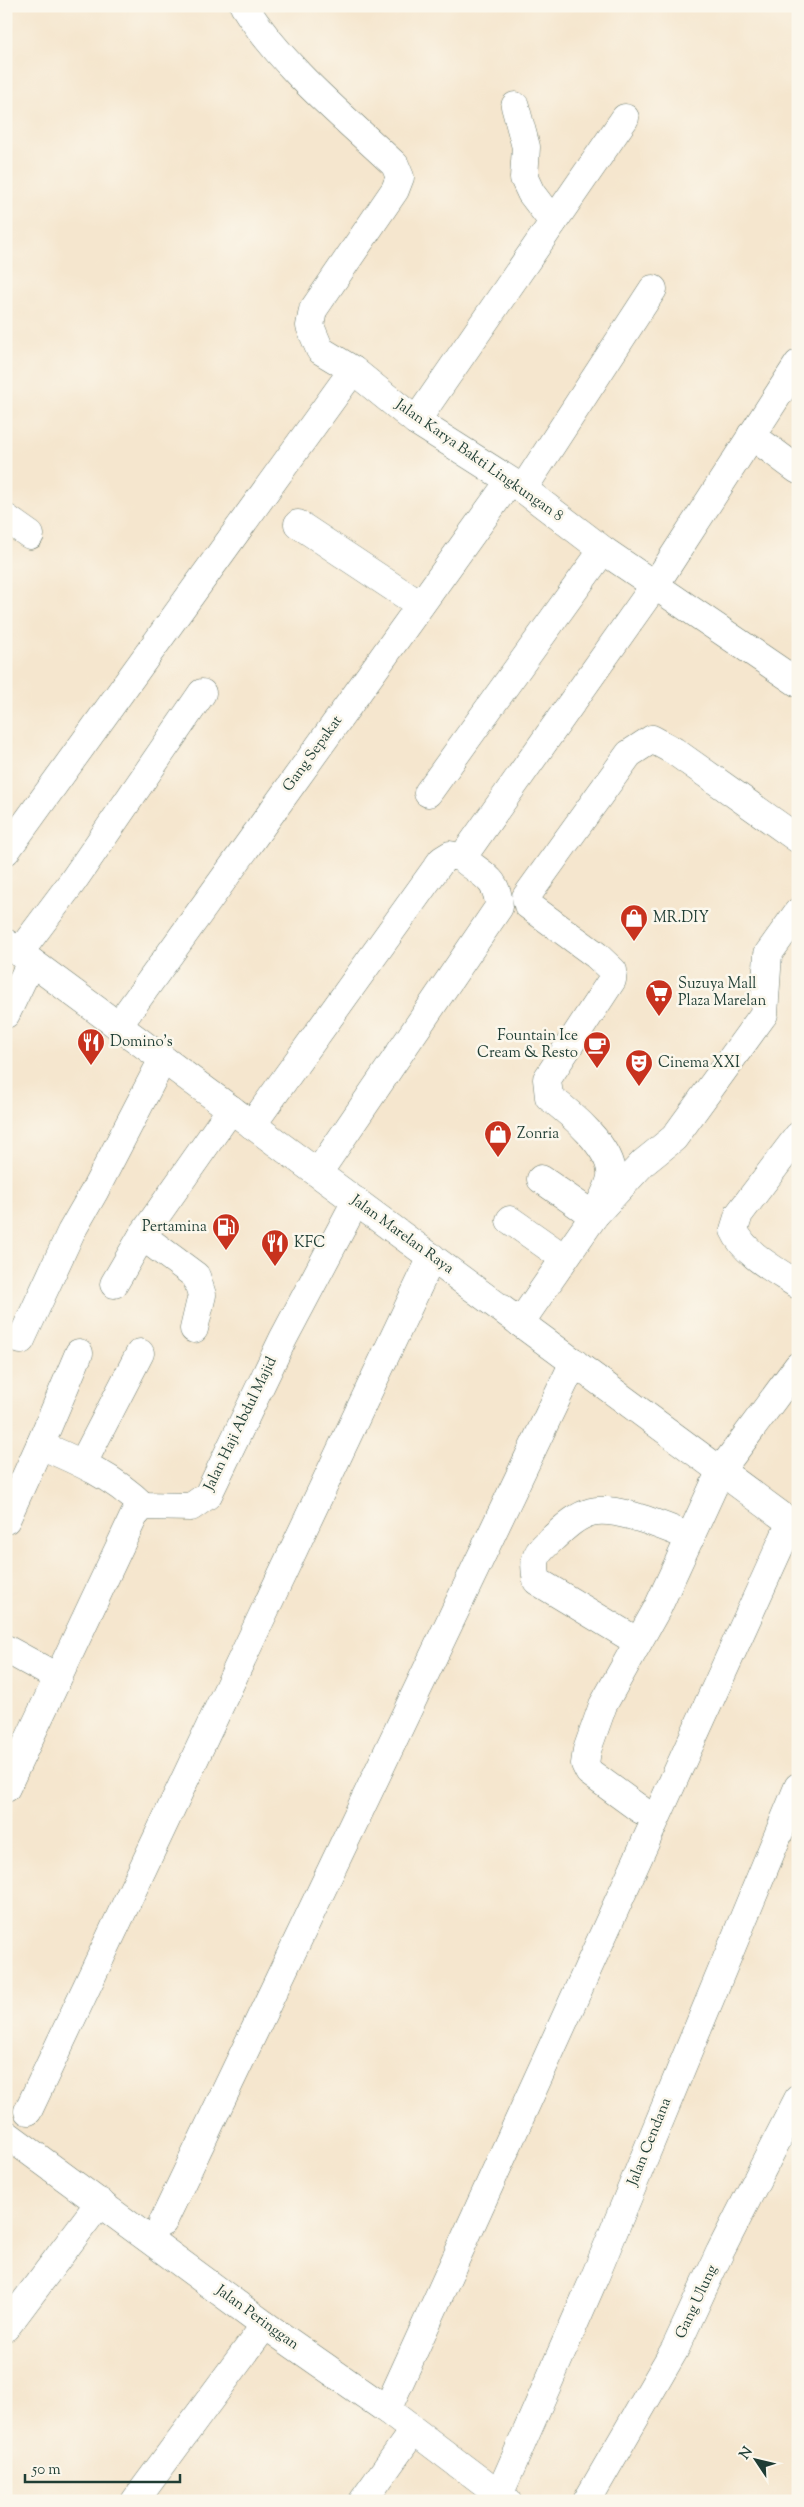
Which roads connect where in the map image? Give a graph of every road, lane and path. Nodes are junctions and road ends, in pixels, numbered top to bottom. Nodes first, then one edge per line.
1 (244, 6) edge
2 (515, 106) dead end
3 (625, 118) dead end
4 (553, 222) junction
5 (653, 289) dead end
6 (798, 364) edge
7 (353, 370) junction
8 (416, 421) junction
9 (750, 435) junction
10 (798, 470) edge
11 (516, 485) junction
12 (6, 518) edge
13 (298, 524) dead end
14 (30, 535) dead end
15 (603, 550) junction
16 (655, 585) junction
17 (420, 605) junction
18 (798, 683) edge
19 (202, 693) dead end
20 (428, 793) dead end
21 (798, 839) edge
22 (6, 851) edge
23 (462, 858) junction
24 (798, 912) edge
25 (19, 952) edge
26 (6, 1014) edge
27 (118, 1026) junction
28 (163, 1059) junction
29 (242, 1117) junction
30 (798, 1136) edge
31 (318, 1173) junction
32 (541, 1179) dead end
33 (356, 1202) junction
34 (594, 1216) junction
35 (510, 1220) dead end
36 (142, 1236) junction
37 (432, 1257) junction
38 (564, 1258) junction
39 (114, 1284) dead end
40 (798, 1285) edge
41 (517, 1320) junction
42 (194, 1329) dead end
43 (21, 1340) dead end
44 (79, 1353) dead end
45 (140, 1353) dead end
46 (574, 1362) junction
47 (798, 1366) edge
48 (40, 1445) junction
49 (83, 1463) junction
50 (721, 1470) junction
51 (143, 1506) junction
52 (6, 1520) edge
53 (794, 1525) edge
54 (691, 1537) junction
55 (638, 1642) junction
56 (6, 1649) edge
57 (57, 1677) junction
58 (798, 1787) edge
59 (6, 1788) edge
60 (640, 1810) dead end
61 (798, 2099) edge
62 (28, 2111) dead end
63 (6, 2134) edge
64 (100, 2202) junction
65 (162, 2222) dead end
66 (265, 2325) junction
67 (6, 2327) edge
68 (387, 2410) junction
69 (413, 2431) junction
70 (503, 2498) edge
71 (135, 2501) edge
72 (363, 2501) edge
73 (587, 2501) edge

1 - 7 street, Jalan Karya Bakti Lingkungan 8
2 - 4 street
3 - 4 street
4 - 8 street
5 - 11 street, Gang Sepakat
6 - 9 street
7 - 8 street, Jalan Karya Bakti Lingkungan 8
7 - 22 street
8 - 11 street, Jalan Karya Bakti Lingkungan 8
9 - 10 street
9 - 16 street
11 - 15 street, Jalan Karya Bakti Lingkungan 8
11 - 17 street, Gang Sepakat
12 - 14 street
13 - 17 street
15 - 16 street, Jalan Karya Bakti Lingkungan 8
15 - 20 street
16 - 18 street, Jalan Karya Bakti Lingkungan 8
16 - 23 street
17 - 27 street, Gang Sepakat
19 - 25 street
21 - 34 street
23 - 29 street
23 - 31 street
24 - 34 street
25 - 26 street
25 - 27 street, Jalan Marelan Raya
27 - 28 street, Jalan Marelan Raya
28 - 29 street, Jalan Marelan Raya
28 - 43 street
29 - 31 street, Jalan Marelan Raya
29 - 36 street
30 - 40 street
31 - 33 street, Jalan Marelan Raya
32 - 34 street
33 - 37 street, Jalan Marelan Raya
33 - 51 street, Jalan Haji Abdul Majid
34 - 38 street
35 - 38 street
36 - 39 street
36 - 42 street
37 - 41 street, Jalan Marelan Raya
37 - 62 street
38 - 41 street
41 - 46 street, Jalan Marelan Raya
44 - 48 street
45 - 49 street
46 - 50 street, Jalan Marelan Raya
46 - 65 street
47 - 50 street
48 - 49 street
48 - 52 street
49 - 51 street
50 - 53 street, Jalan Marelan Raya
50 - 54 street
51 - 57 street
53 - 68 street
54 - 55 street
54 - 55 street
55 - 60 street
56 - 57 street
57 - 59 street
58 - 70 street, Jalan Cendana
61 - 73 street, Gang Ulung
63 - 64 street, Jalan Peringgan
64 - 66 street, Jalan Peringgan
64 - 67 street
66 - 68 street, Jalan Peringgan
66 - 71 street
68 - 69 street, Jalan Peringgan
69 - 70 street, Jalan Peringgan
69 - 72 street

